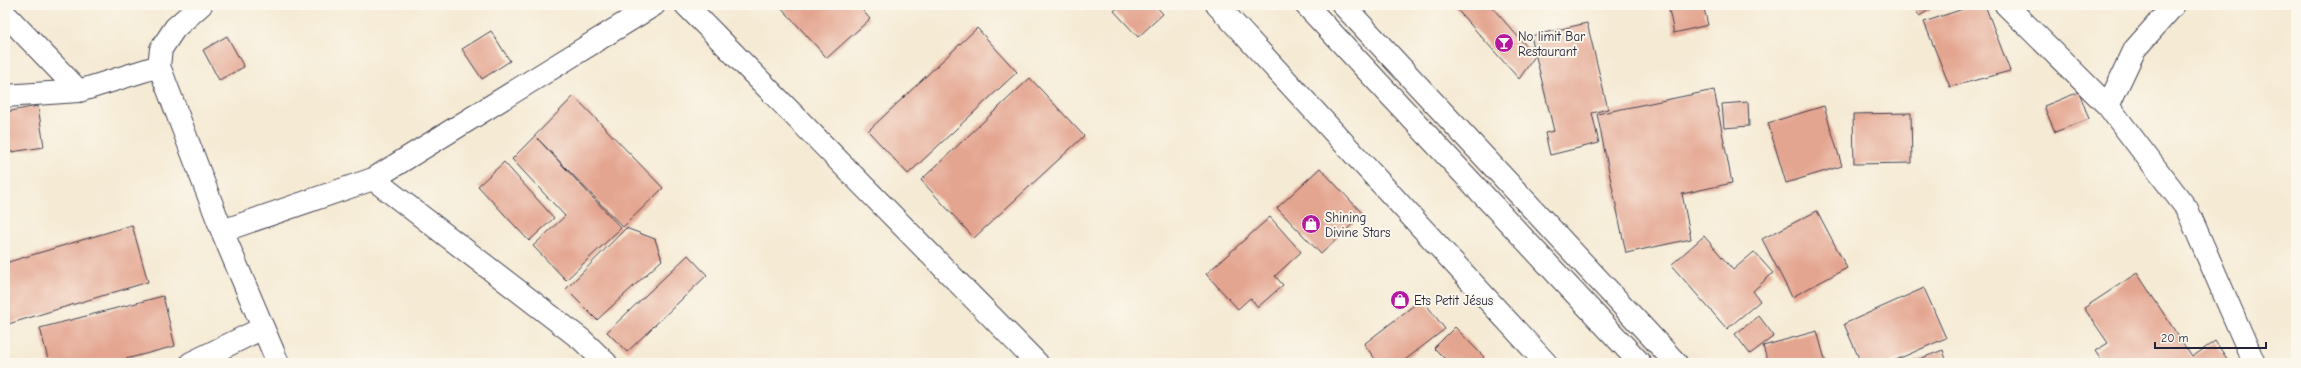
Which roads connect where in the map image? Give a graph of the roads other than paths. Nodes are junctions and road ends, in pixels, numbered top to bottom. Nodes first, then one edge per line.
1 (201, 5) edge
2 (654, 5) edge
3 (686, 5) edge
4 (1216, 5) edge
5 (1306, 5) edge
6 (1343, 5) edge
7 (2006, 5) edge
8 (2174, 5) edge
9 (5, 14) edge
10 (160, 66) junction
11 (79, 91) junction
12 (5, 96) edge
13 (2108, 106) junction
14 (372, 179) junction
15 (222, 231) junction
16 (263, 328) junction
17 (191, 363) edge
18 (278, 363) edge
19 (606, 363) edge
20 (1037, 363) edge
21 (1546, 363) edge
22 (1640, 363) edge
23 (1676, 363) edge
24 (2254, 363) edge

1 - 10 main road
2 - 14 main road
3 - 20 main road
4 - 21 main road
5 - 22 main road
6 - 23 main road
7 - 13 main road
8 - 13 main road
9 - 11 main road
10 - 11 main road
10 - 15 main road
11 - 12 main road
13 - 24 main road
14 - 15 main road
14 - 19 main road
15 - 16 main road
16 - 17 main road
16 - 18 main road

